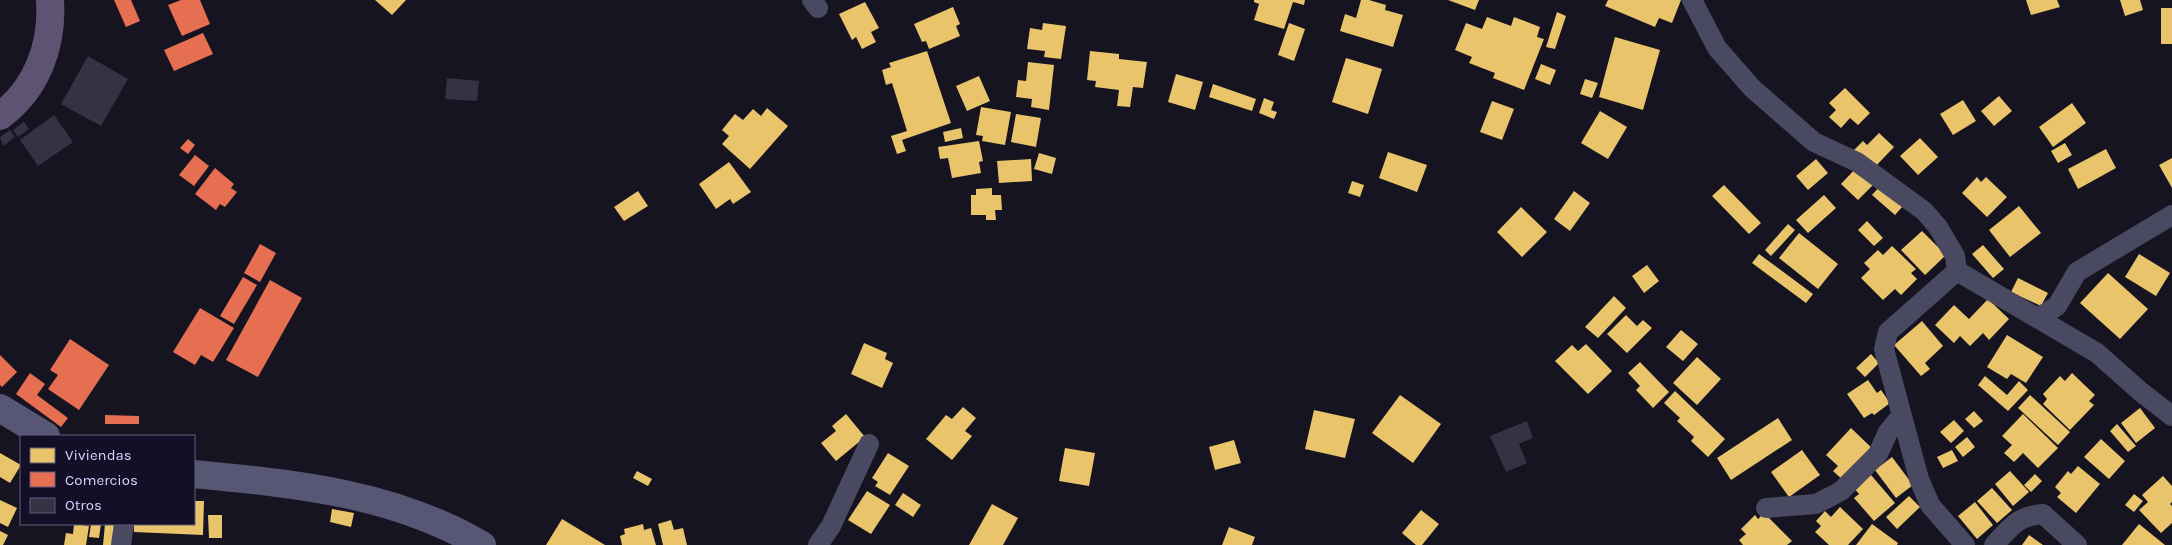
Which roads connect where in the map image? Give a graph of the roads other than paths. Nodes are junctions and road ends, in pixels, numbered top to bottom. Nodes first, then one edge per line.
1 (50, 0) edge
2 (1692, 0) edge
3 (0, 116) edge
4 (2172, 215) edge
5 (1957, 271) junction
6 (2038, 318) junction
7 (0, 408) edge
8 (1901, 416) junction
9 (2172, 416) edge
10 (44, 435) edge
11 (869, 444) dead end
12 (195, 474) edge
13 (1766, 508) dead end
14 (124, 525) edge
15 (121, 545) edge
16 (482, 545) edge
17 (818, 545) edge
18 (1965, 545) edge
19 (1994, 545) edge
20 (2077, 545) edge

1 - 3 main road
2 - 5 street
4 - 6 street
5 - 6 street
5 - 8 street
6 - 9 street
7 - 10 main road
8 - 13 street
8 - 18 street
11 - 17 street
12 - 16 main road
14 - 15 street
19 - 20 street

